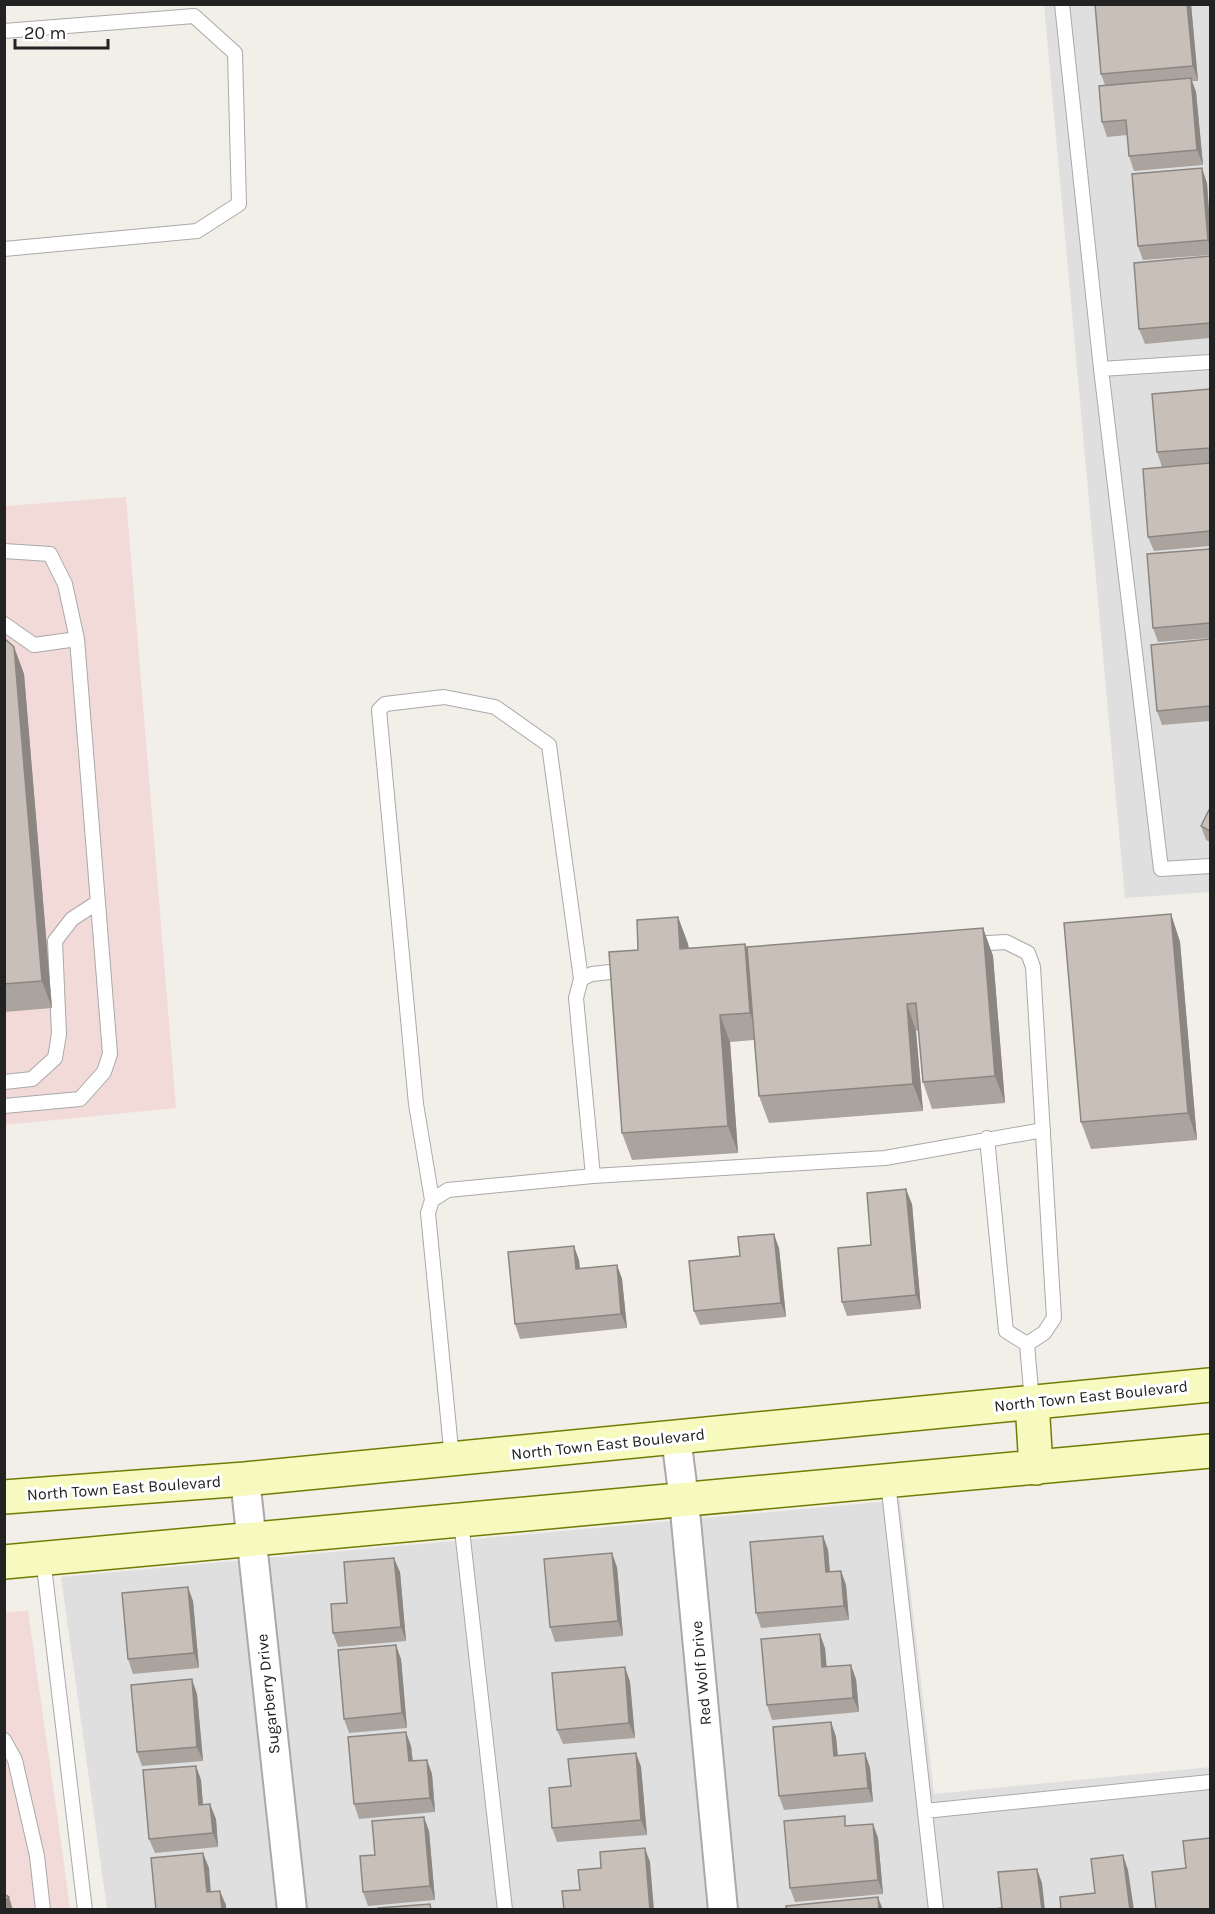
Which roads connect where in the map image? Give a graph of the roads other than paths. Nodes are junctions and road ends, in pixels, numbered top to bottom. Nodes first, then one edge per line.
1 (1062, 4) edge
2 (4, 31) edge
3 (4, 249) edge
4 (1210, 362) edge
5 (1101, 369) junction
6 (4, 551) edge
7 (4, 624) edge
8 (77, 639) junction
9 (1210, 866) edge
10 (98, 903) junction
11 (959, 945) edge
12 (637, 970) edge
13 (581, 979) junction
14 (4, 1082) edge
15 (4, 1106) edge
16 (1042, 1130) junction
17 (987, 1138) junction
18 (593, 1176) junction
19 (432, 1200) junction
20 (1027, 1344) junction
21 (1210, 1385) edge
22 (1032, 1402) junction
23 (676, 1437) junction
24 (1210, 1451) edge
25 (452, 1459) junction
26 (1036, 1468) junction
27 (245, 1479) junction
28 (888, 1482) junction
29 (4, 1497) edge
30 (684, 1500) junction
31 (461, 1521) junction
32 (250, 1540) junction
33 (43, 1558) junction
34 (4, 1562) edge
35 (4, 1740) edge
36 (1210, 1782) edge
37 (925, 1811) junction
38 (43, 1910) edge
39 (85, 1910) edge
40 (292, 1910) edge
41 (506, 1910) edge
42 (723, 1910) edge
43 (936, 1910) edge

1 - 5 lane
2 - 3 lane
4 - 5 lane
5 - 9 lane
6 - 8 lane
7 - 8 lane
8 - 10 lane
10 - 14 lane
10 - 15 lane
11 - 16 lane
12 - 13 lane
13 - 18 lane
13 - 19 lane
16 - 17 lane
16 - 20 lane
17 - 18 lane
17 - 20 lane
18 - 19 lane
19 - 25 lane
20 - 22 lane
21 - 22 main road, North Town East Boulevard
22 - 23 main road, North Town East Boulevard
22 - 26 main road
23 - 25 main road, North Town East Boulevard
23 - 30 street, Red Wolf Drive
24 - 26 main road
25 - 27 main road, North Town East Boulevard
26 - 28 main road
27 - 29 main road, North Town East Boulevard
27 - 32 street, Sugarberry Drive
28 - 30 main road
28 - 37 lane
30 - 31 main road
30 - 42 street, Red Wolf Drive
31 - 32 main road
31 - 41 lane
32 - 33 main road
32 - 40 street, Sugarberry Drive
33 - 34 main road
33 - 39 lane
35 - 38 lane
36 - 37 lane
37 - 43 lane

